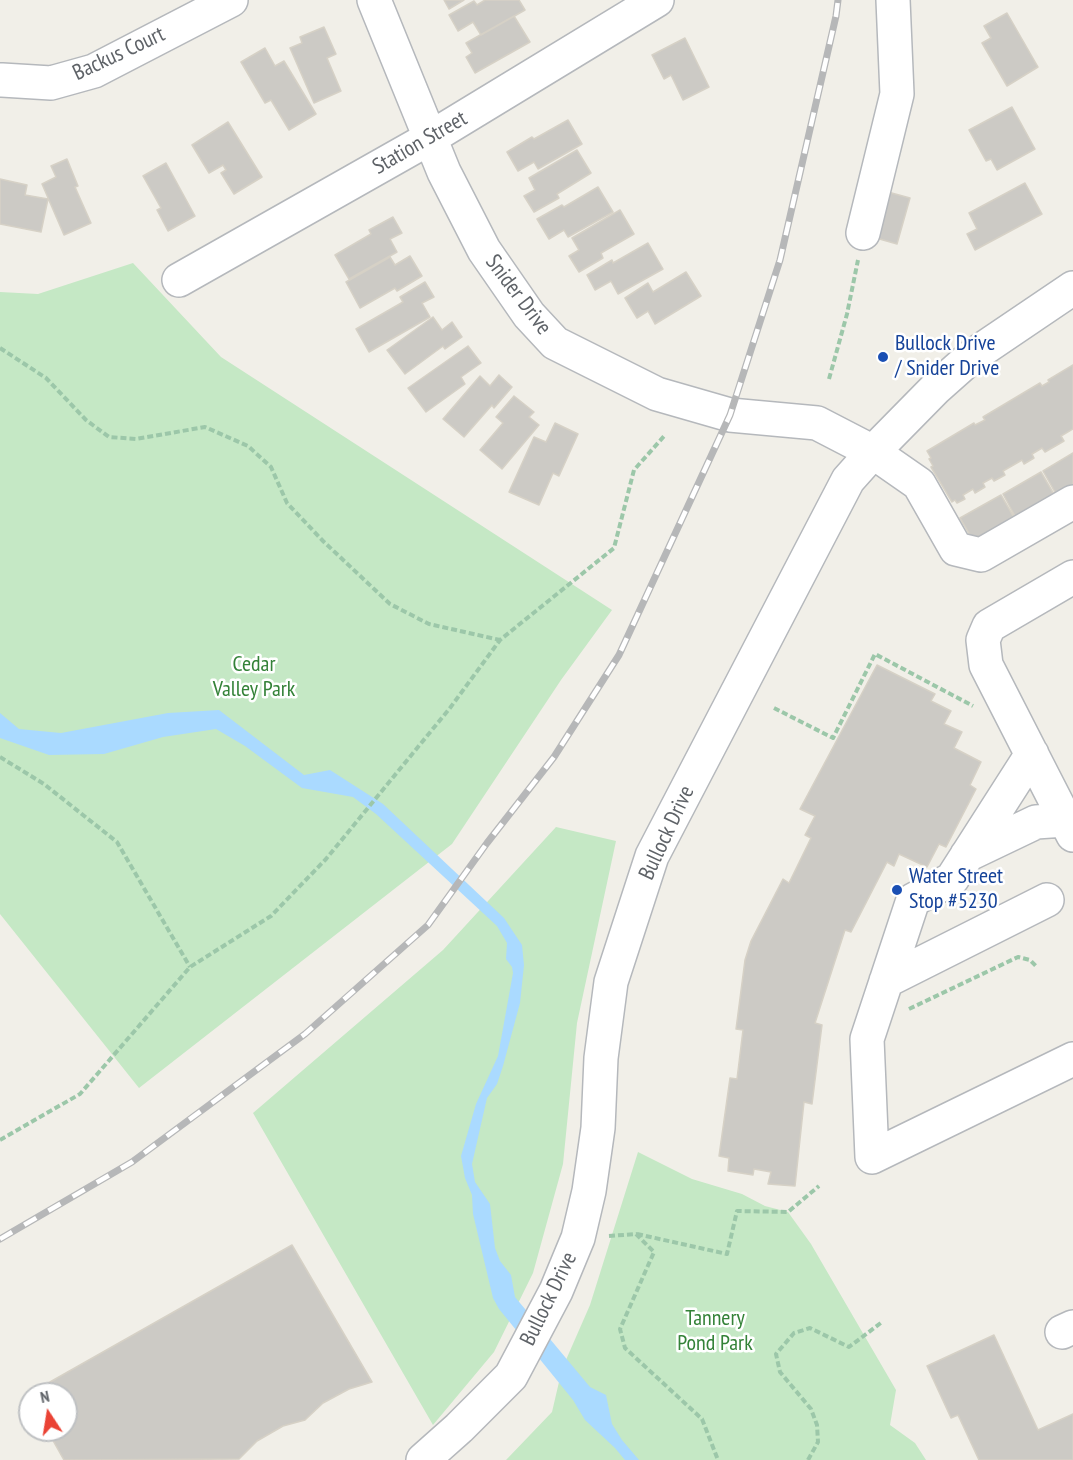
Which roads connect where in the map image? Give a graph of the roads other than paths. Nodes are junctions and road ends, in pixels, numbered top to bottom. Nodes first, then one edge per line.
1 (231, 0) edge
2 (374, 0) edge
3 (657, 0) edge
4 (893, 0) edge
5 (2, 80) edge
6 (429, 138) junction
7 (863, 233) road end
8 (178, 280) dead end
9 (1073, 288) edge
10 (873, 452) junction
11 (1073, 502) edge
12 (1073, 577) edge
13 (1032, 753) junction
14 (1069, 828) edge
15 (967, 855) junction
16 (1047, 900) dead end
17 (886, 981) junction
18 (1073, 1059) edge
19 (423, 1460) edge

1 - 5 street, Backus Court
2 - 6 street, Snider Drive
3 - 6 street, Station Street
4 - 7 street
6 - 8 street, Station Street
6 - 10 street, Snider Drive
9 - 10 street, Bullock Drive
10 - 11 street, Snider Drive
10 - 19 street, Bullock Drive
12 - 13 street
13 - 14 street
13 - 15 street
14 - 15 street
15 - 17 street
16 - 17 street
17 - 18 street

